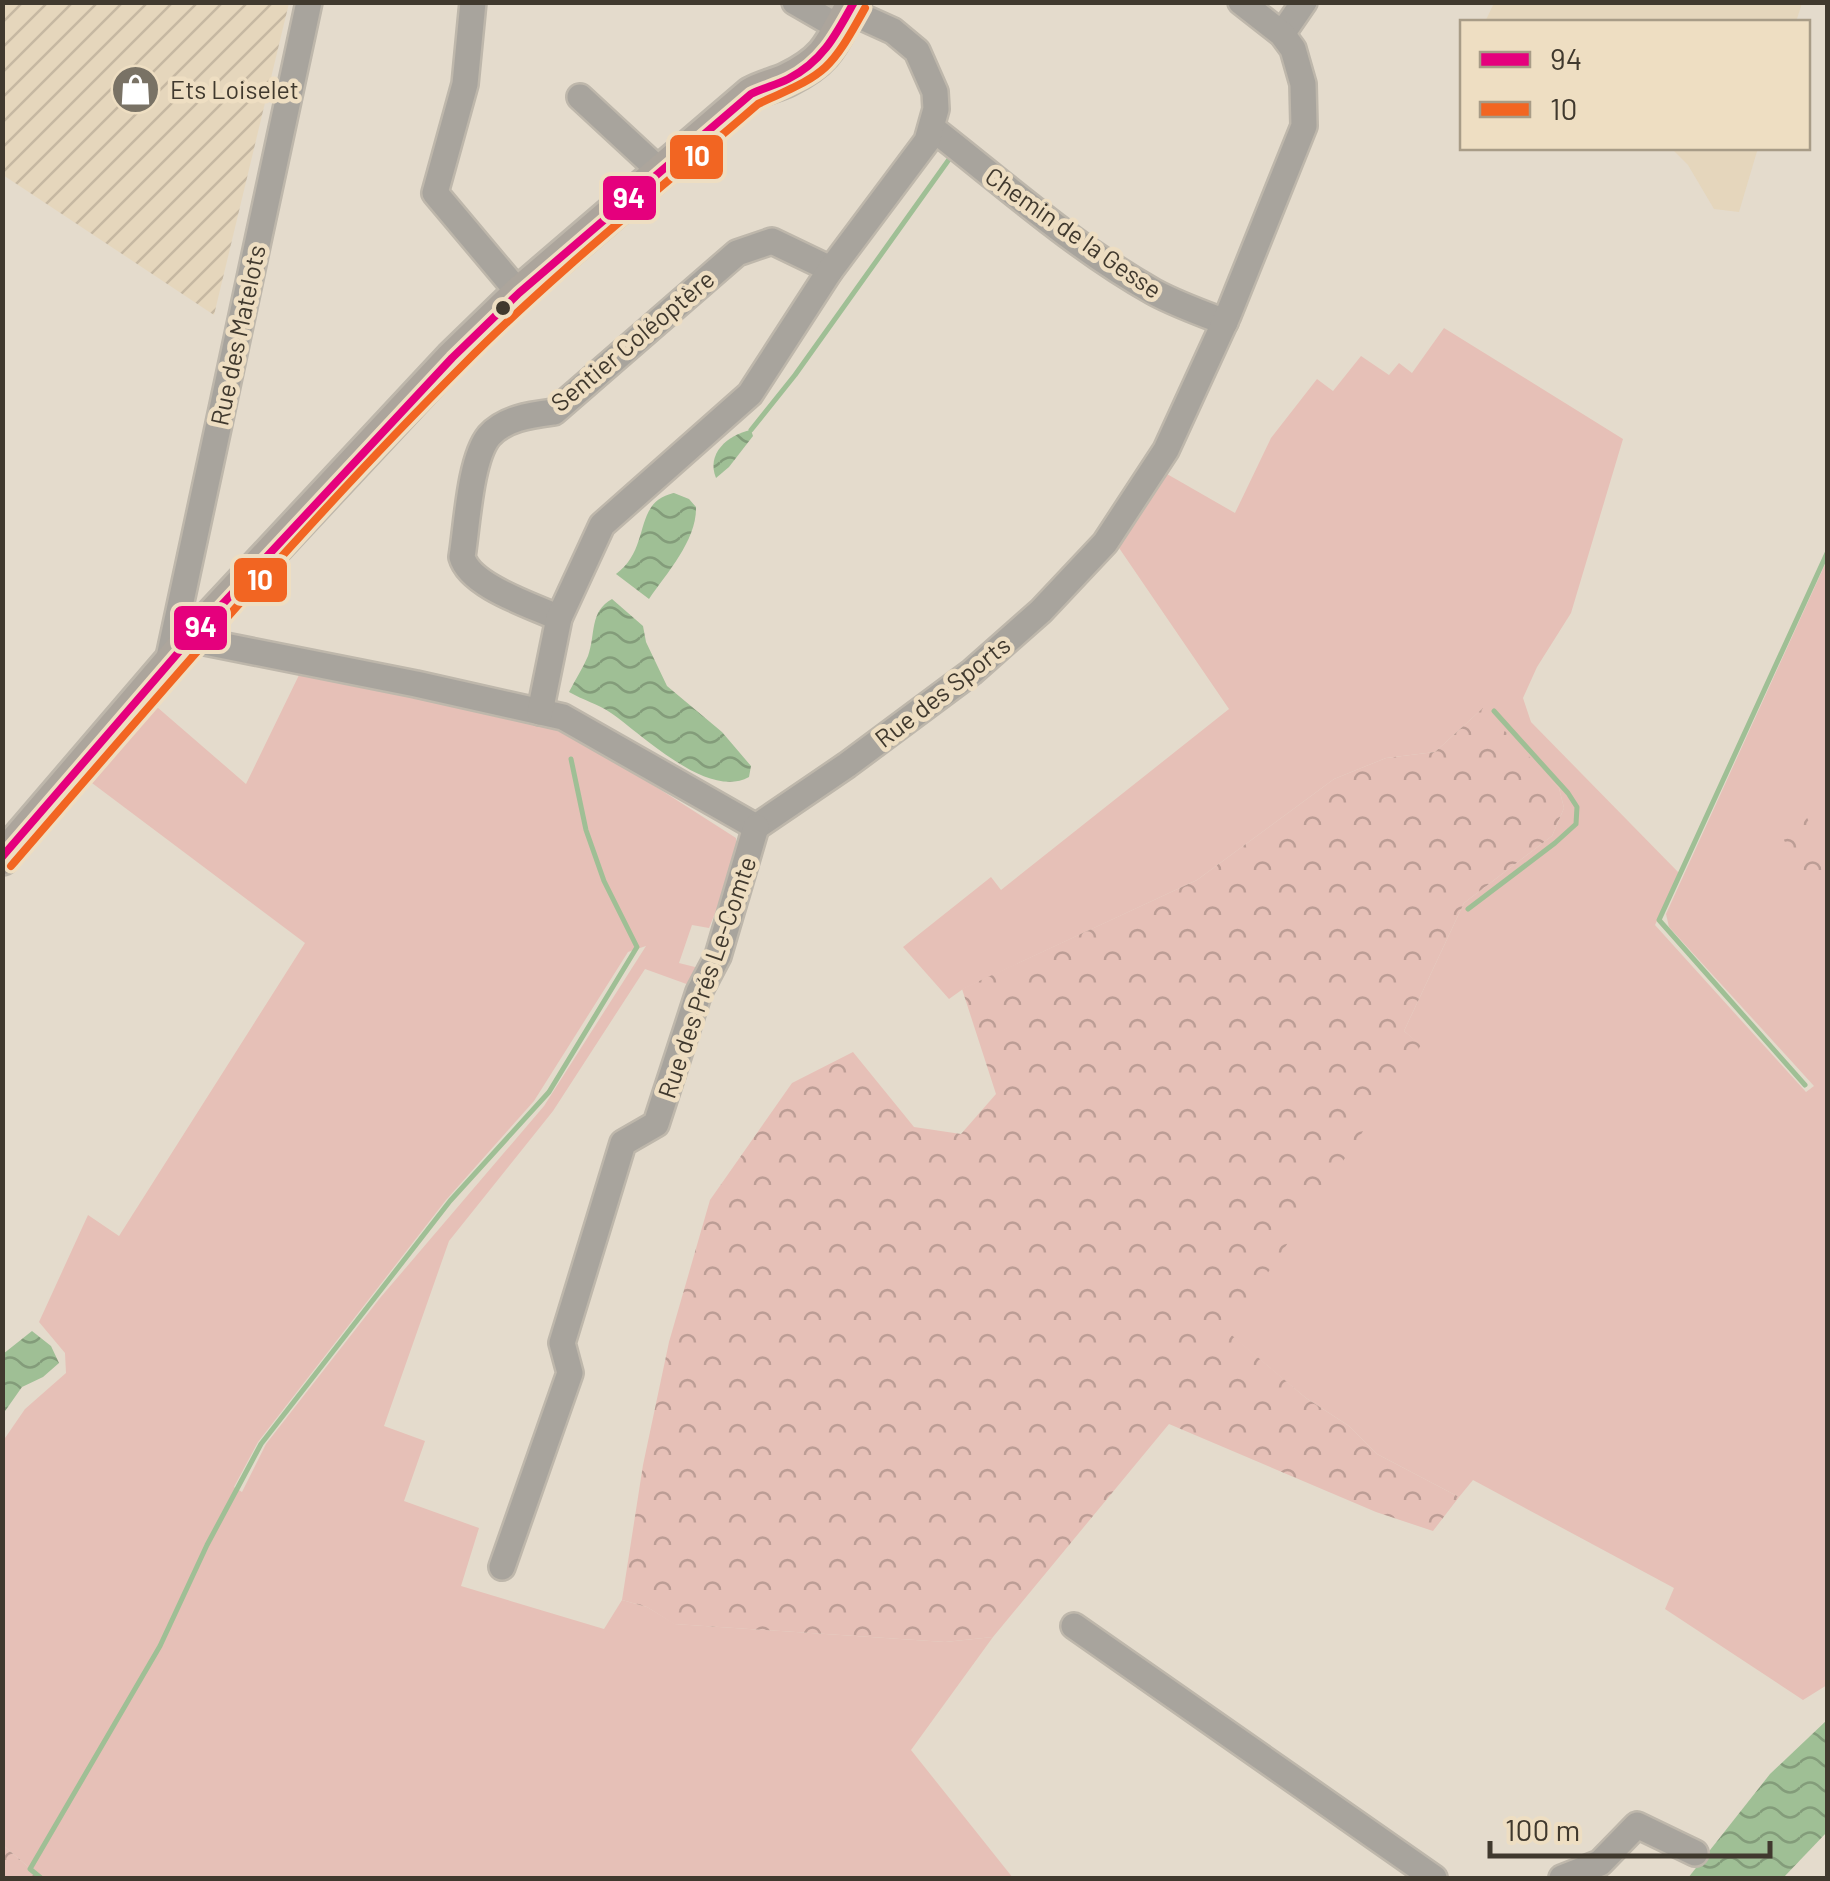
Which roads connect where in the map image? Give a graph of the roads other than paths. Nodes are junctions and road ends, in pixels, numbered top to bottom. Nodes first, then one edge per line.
1 (309, 2) edge
2 (472, 2) edge
3 (795, 2) edge
4 (1242, 2) edge
5 (1304, 2) edge
6 (848, 14) edge
7 (1282, 34) junction
8 (580, 97) dead end
9 (932, 128) junction
10 (661, 172) junction
11 (829, 272) junction
12 (519, 293) junction
13 (1224, 322) junction
14 (559, 618) junction
15 (190, 639) junction
16 (167, 667) junction
17 (540, 712) junction
18 (756, 826) junction
19 (2, 858) edge
20 (502, 1567) dead end
21 (1074, 1626) dead end
22 (1695, 1854) dead end
23 (1434, 1878) edge
24 (1562, 1878) edge

1 - 16 street, Rue des Matelots
2 - 12 street
3 - 6 street
4 - 7 street, Rue des Sports
5 - 7 street
6 - 9 street
6 - 10 main road
7 - 13 street, Rue des Sports
8 - 10 street
9 - 11 street
9 - 13 street, Chemin de la Gesse
10 - 12 main road
11 - 14 street
11 - 14 street, Sentier Coléoptère
12 - 15 main road
13 - 18 street, Rue des Sports
14 - 17 street
15 - 16 main road
15 - 17 street
16 - 19 main road
17 - 18 street
18 - 20 street, Rue des Prés Le-Comte
21 - 23 street
22 - 24 street

